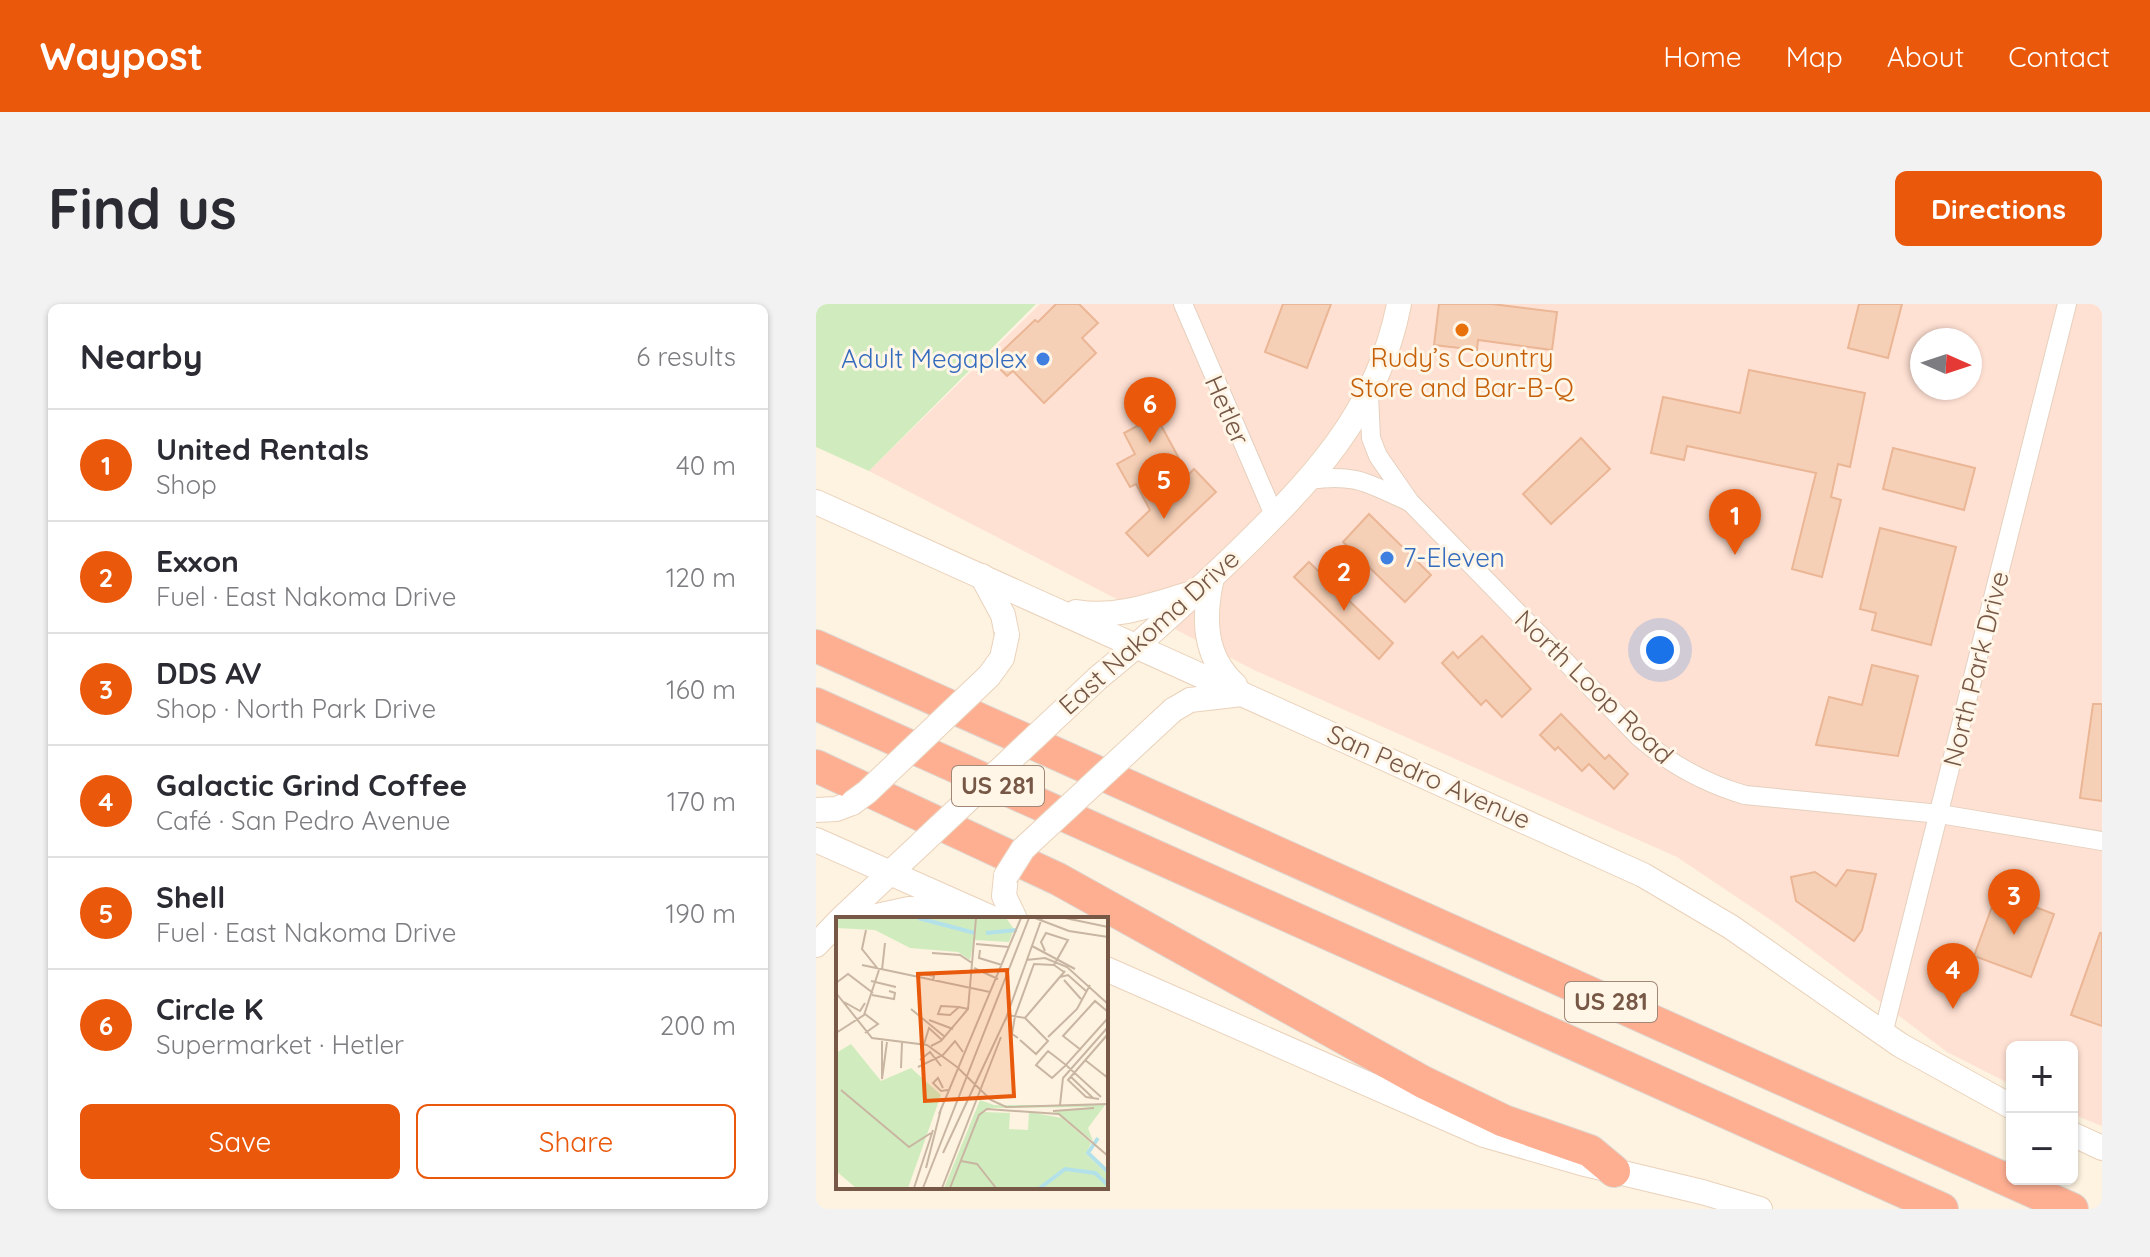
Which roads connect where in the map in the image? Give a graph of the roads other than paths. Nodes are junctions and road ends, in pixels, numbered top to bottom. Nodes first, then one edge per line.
1 (1183, 304) edge
2 (1399, 304) edge
3 (2067, 304) edge
4 (1369, 395) junction
5 (1309, 480) junction
6 (816, 502) edge
7 (1410, 502) junction
8 (1274, 515) junction
9 (982, 576) junction
10 (1203, 585) junction
11 (1053, 608) junction
12 (1138, 645) junction
13 (816, 646) edge
14 (1244, 694) junction
15 (816, 704) edge
16 (816, 766) edge
17 (816, 810) edge
18 (1940, 814) junction
19 (816, 840) edge
20 (2102, 841) edge
21 (888, 873) junction
22 (984, 915) edge
23 (844, 917) edge
24 (874, 917) edge
25 (1014, 917) edge
26 (1108, 970) edge
27 (1883, 1034) junction
28 (2006, 1104) edge
29 (2078, 1137) edge
30 (2102, 1148) edge
31 (1614, 1171) junction
32 (1760, 1209) edge
33 (1942, 1209) edge
34 (2072, 1209) edge

1 - 8 street, Hetler
2 - 4 main road, East Nakoma Drive
3 - 18 street, North Park Drive
4 - 5 main road, East Nakoma Drive
4 - 7 street, North Loop Road
5 - 7 street, North Loop Road
5 - 8 main road, East Nakoma Drive
6 - 9 main road, San Pedro Avenue
7 - 18 street, North Loop Road
8 - 10 main road, East Nakoma Drive
9 - 11 main road, San Pedro Avenue
9 - 17 main road, bridge
10 - 11 main road
10 - 12 main road, East Nakoma Drive
10 - 14 main road
11 - 12 main road, San Pedro Avenue
12 - 14 main road, San Pedro Avenue
12 - 21 main road, East Nakoma Drive, bridge
13 - 34 highway, US 281
14 - 25 main road, bridge
14 - 27 main road, San Pedro Avenue
15 - 33 highway, US 281
16 - 31 highway
18 - 20 street, North Loop Road
18 - 27 street, North Park Drive
19 - 21 main road
21 - 22 main road
21 - 23 main road, East Nakoma Drive
22 - 24 main road
26 - 31 main road
27 - 28 main road, San Pedro Avenue
29 - 30 main road
31 - 32 main road

